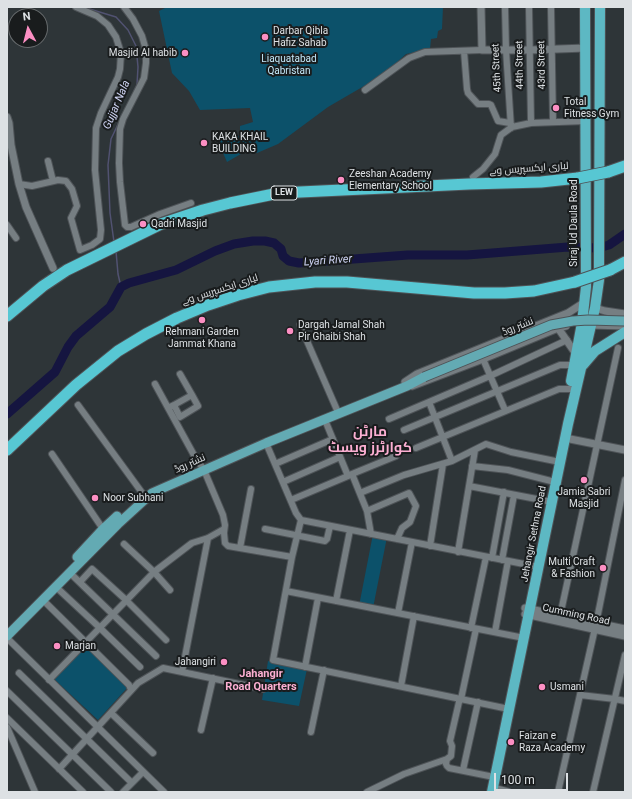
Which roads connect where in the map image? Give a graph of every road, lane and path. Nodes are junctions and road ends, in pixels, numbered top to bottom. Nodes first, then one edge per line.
1 (76, 7) edge
2 (124, 7) edge
3 (481, 7) edge
4 (505, 7) edge
5 (529, 7) edge
6 (551, 7) edge
7 (585, 7) edge
8 (600, 7) edge
9 (586, 48) junction
10 (482, 50) junction
11 (506, 50) junction
12 (530, 50) junction
13 (552, 50) junction
14 (464, 51) junction
15 (365, 90) dead end
16 (7, 117) edge
17 (586, 121) junction
18 (553, 122) junction
19 (531, 123) junction
20 (511, 126) junction
21 (9, 139) edge
22 (48, 161) dead end
23 (625, 166) edge
24 (473, 176) dead end
25 (52, 181) junction
26 (19, 184) junction
27 (190, 203) dead end
28 (7, 225) edge
29 (16, 238) dead end
30 (625, 262) edge
31 (53, 268) dead end
32 (586, 283) joint
33 (585, 302) junction
34 (595, 308) junction
35 (615, 313) junction
36 (625, 314) edge
37 (7, 316) edge
38 (625, 321) edge
39 (587, 324) junction
40 (300, 325) dead end
41 (614, 326) junction
42 (625, 326) edge
43 (558, 328) junction
44 (625, 332) edge
45 (567, 340) junction
46 (618, 348) dead end
47 (576, 354) junction
48 (483, 359) junction
49 (578, 365) junction
50 (180, 374) dead end
51 (490, 376) junction
52 (155, 384) dead end
53 (407, 385) junction
54 (570, 389) junction
55 (496, 392) junction
56 (192, 395) junction
57 (429, 402) junction
58 (78, 405) dead end
59 (174, 405) junction
60 (168, 408) junction
61 (337, 410) junction
62 (505, 410) junction
63 (435, 417) junction
64 (389, 419) dead end
65 (325, 420) junction
66 (404, 430) dead end
67 (442, 436) junction
68 (565, 438) junction
69 (333, 440) junction
70 (266, 443) junction
71 (597, 445) junction
72 (416, 448) dead end
73 (7, 450) edge
74 (475, 450) junction
75 (625, 450) edge
76 (52, 454) dead end
77 (396, 456) dead end
78 (340, 457) junction
79 (452, 461) junction
80 (555, 461) junction
81 (275, 464) junction
82 (443, 464) junction
83 (472, 466) junction
84 (203, 468) junction
85 (350, 475) junction
86 (625, 480) edge
87 (552, 481) junction
88 (283, 482) junction
89 (469, 486) junction
90 (251, 489) dead end
91 (504, 492) junction
92 (360, 493) junction
93 (143, 494) junction
94 (514, 495) junction
95 (291, 500) junction
96 (547, 501) junction
97 (367, 511) junction
98 (301, 520) junction
99 (330, 526) junction
100 (103, 529) junction
101 (265, 529) dead end
102 (224, 530) junction
103 (350, 530) junction
104 (371, 534) junction
105 (298, 535) junction
106 (208, 538) junction
107 (397, 539) junction
108 (412, 542) junction
109 (124, 544) dead end
110 (430, 546) junction
111 (240, 548) junction
112 (458, 552) junction
113 (489, 557) junction
114 (292, 558) junction
115 (505, 560) junction
116 (534, 566) junction
117 (69, 572) junction
118 (154, 572) junction
119 (80, 582) junction
120 (55, 586) junction
121 (170, 590) dead end
122 (286, 591) junction
123 (318, 598) junction
124 (42, 599) junction
125 (126, 600) junction
126 (336, 601) junction
127 (527, 612) junction
128 (398, 613) junction
129 (113, 614) junction
130 (414, 616) junction
131 (560, 616) junction
132 (596, 626) junction
133 (99, 627) junction
134 (474, 628) junction
135 (625, 629) edge
136 (7, 630) edge
137 (495, 632) junction
138 (625, 636) edge
139 (7, 637) edge
140 (519, 637) junction
141 (166, 640) dead end
142 (85, 642) junction
143 (625, 655) edge
144 (156, 656) dead end
145 (305, 666) junction
146 (140, 668) dead end
147 (324, 670) junction
148 (182, 672) junction
149 (19, 673) dead end
150 (213, 678) junction
151 (49, 680) junction
152 (401, 686) junction
153 (263, 689) dead end
154 (131, 690) junction
155 (7, 691) edge
156 (580, 695) junction
157 (461, 699) junction
158 (614, 699) junction
159 (625, 701) edge
160 (478, 702) junction
161 (504, 708) junction
162 (110, 713) junction
163 (7, 718) edge
164 (7, 727) edge
165 (97, 727) junction
166 (202, 730) dead end
167 (311, 732) dead end
168 (86, 739) junction
169 (153, 753) dead end
170 (72, 754) junction
171 (447, 759) junction
172 (59, 769) junction
173 (463, 770) junction
174 (143, 772) junction
175 (489, 776) junction
176 (132, 783) junction
177 (490, 791) edge
178 (35, 792) edge
179 (83, 792) edge
180 (111, 792) edge
181 (124, 792) edge
182 (164, 792) edge
183 (367, 792) edge
184 (508, 792) edge
185 (558, 792) edge
186 (594, 792) edge

1 - 25 street
2 - 27 street
3 - 10 street
4 - 11 street, 45th Street
5 - 12 street, 44th Street
6 - 13 street, 43rd Street
7 - 9 highway, Siraj Ud Daula Road
8 - 34 highway, Jehangir Sethna Road, bridge
9 - 13 street
9 - 17 highway, Siraj Ud Daula Road
10 - 11 street
10 - 14 street
11 - 12 street
11 - 20 street, 45th Street
12 - 13 street
12 - 19 street, 44th Street
13 - 18 street, 43rd Street
14 - 15 street
14 - 20 street
16 - 21 street
17 - 18 street
17 - 32 highway, Siraj Ud Daula Road, bridge
18 - 19 street
19 - 20 street
20 - 24 street
21 - 26 street
22 - 25 street
23 - 37 highway, لیاری ایکسپریس وے / LEW, bridge
25 - 26 street
26 - 31 street
28 - 29 street
30 - 73 highway, لیاری ایکسپریس وے, bridge
32 - 33 highway, Jehangir Sethna Road
33 - 39 highway, Jehangir Sethna Road
33 - 53 street, نشتر روڈ
34 - 35 street
34 - 39 highway, Jehangir Sethna Road
35 - 36 street
35 - 41 street
38 - 53 main road, نشتر روڈ, bridge
39 - 41 street, نشتر روڈ
39 - 43 street, نشتر روڈ
39 - 47 highway, Jehangir Sethna Road
39 - 49 highway, Jehangir Sethna Road
40 - 61 street
41 - 42 street, نشتر روڈ
43 - 45 street
43 - 48 street, نشتر روڈ
44 - 49 highway
45 - 47 street
45 - 51 street
46 - 71 street
47 - 49 highway, Jehangir Sethna Road
48 - 51 street
48 - 53 street, نشتر روڈ
49 - 54 highway, Jehangir Sethna Road
49 - 55 street
49 - 68 highway, Jehangir Sethna Road
50 - 56 street
51 - 55 street
51 - 57 street
52 - 60 street
53 - 61 main road, نشتر روڈ
53 - 65 main road, نشتر روڈ
54 - 62 street
54 - 80 highway, Jehangir Sethna Road
55 - 62 street
55 - 63 street
56 - 59 street
56 - 59 street
57 - 63 street
57 - 64 street
58 - 93 street
59 - 60 street
60 - 84 street
61 - 84 main road, نشتر روڈ
62 - 67 street
63 - 66 street
63 - 67 street
65 - 69 street
65 - 70 main road, نشتر روڈ
67 - 72 street
67 - 79 street
68 - 71 street
68 - 127 highway, Jehangir Sethna Road
69 - 78 street
69 - 81 street
70 - 81 street
70 - 84 main road, نشتر روڈ
71 - 75 street
71 - 131 street
74 - 79 street
74 - 80 street
74 - 83 street
76 - 100 street
77 - 85 street
78 - 85 street
78 - 88 street
79 - 82 street
80 - 87 highway, Jehangir Sethna Road
81 - 88 street
82 - 92 street
82 - 110 street
83 - 87 street
83 - 89 street
84 - 93 main road, نشتر روڈ
84 - 102 street
84 - 117 main road, نشتر روڈ
85 - 92 street
85 - 95 street
86 - 132 street
87 - 96 highway, Jehangir Sethna Road
88 - 95 street
89 - 91 street
89 - 112 street
90 - 111 street
91 - 94 street
91 - 113 street
92 - 97 street
93 - 100 main road, نشتر روڈ
94 - 96 street
94 - 115 street
95 - 98 street
96 - 116 highway, Jehangir Sethna Road
97 - 104 street
97 - 107 street
98 - 99 street
98 - 105 street
99 - 103 street
99 - 105 street
100 - 136 main road, نشتر روڈ
101 - 105 street
102 - 106 street
102 - 111 street
103 - 104 street
103 - 126 street
104 - 107 street
105 - 114 street
106 - 118 street
106 - 148 street
107 - 108 street
108 - 110 street
108 - 128 street
109 - 118 street
110 - 112 street
111 - 114 street
112 - 113 street
113 - 115 street
113 - 134 street
114 - 122 street
115 - 116 street
115 - 137 street
116 - 127 highway, Jehangir Sethna Road
117 - 119 street
117 - 120 main road, نشتر روڈ
118 - 121 street
118 - 125 street
119 - 125 street
119 - 129 street
120 - 124 main road, نشتر روڈ
120 - 133 street
122 - 123 street
122 - 145 street
123 - 126 street
123 - 145 street
124 - 139 main road, نشتر روڈ
124 - 142 street
125 - 129 street
125 - 141 street
126 - 128 street
127 - 131 street, Cumming Road
127 - 132 street, Cumming Road
127 - 140 highway, Jehangir Sethna Road
127 - 177 highway, Jehangir Sethna Road
128 - 130 street
129 - 133 street
129 - 144 street
130 - 134 street
130 - 152 street
131 - 132 street, Cumming Road
132 - 135 street, Cumming Road
132 - 138 street, Cumming Road
132 - 156 street
133 - 142 street
133 - 146 street
134 - 137 street
134 - 157 street
137 - 140 street
139 - 151 street
140 - 161 highway, Jehangir Sethna Road
142 - 151 street
142 - 154 street
143 - 158 street
145 - 147 street
147 - 152 street
147 - 167 street
148 - 150 street
148 - 154 street
149 - 168 street
150 - 153 street
150 - 166 street
151 - 165 street
152 - 157 street
154 - 162 street
155 - 170 street
156 - 158 street
156 - 185 street
157 - 160 street
157 - 171 street
158 - 159 street
158 - 186 street
160 - 161 street
160 - 173 street
161 - 175 highway, Jehangir Sethna Road
162 - 165 street
162 - 169 street
163 - 172 street
164 - 178 street
165 - 168 street
165 - 174 street
168 - 170 street
168 - 176 street
170 - 172 street
170 - 180 street
171 - 173 street
171 - 183 street
172 - 179 street
173 - 175 street
174 - 176 street
174 - 182 street
175 - 177 highway, Jehangir Sethna Road
176 - 181 street
177 - 184 street

